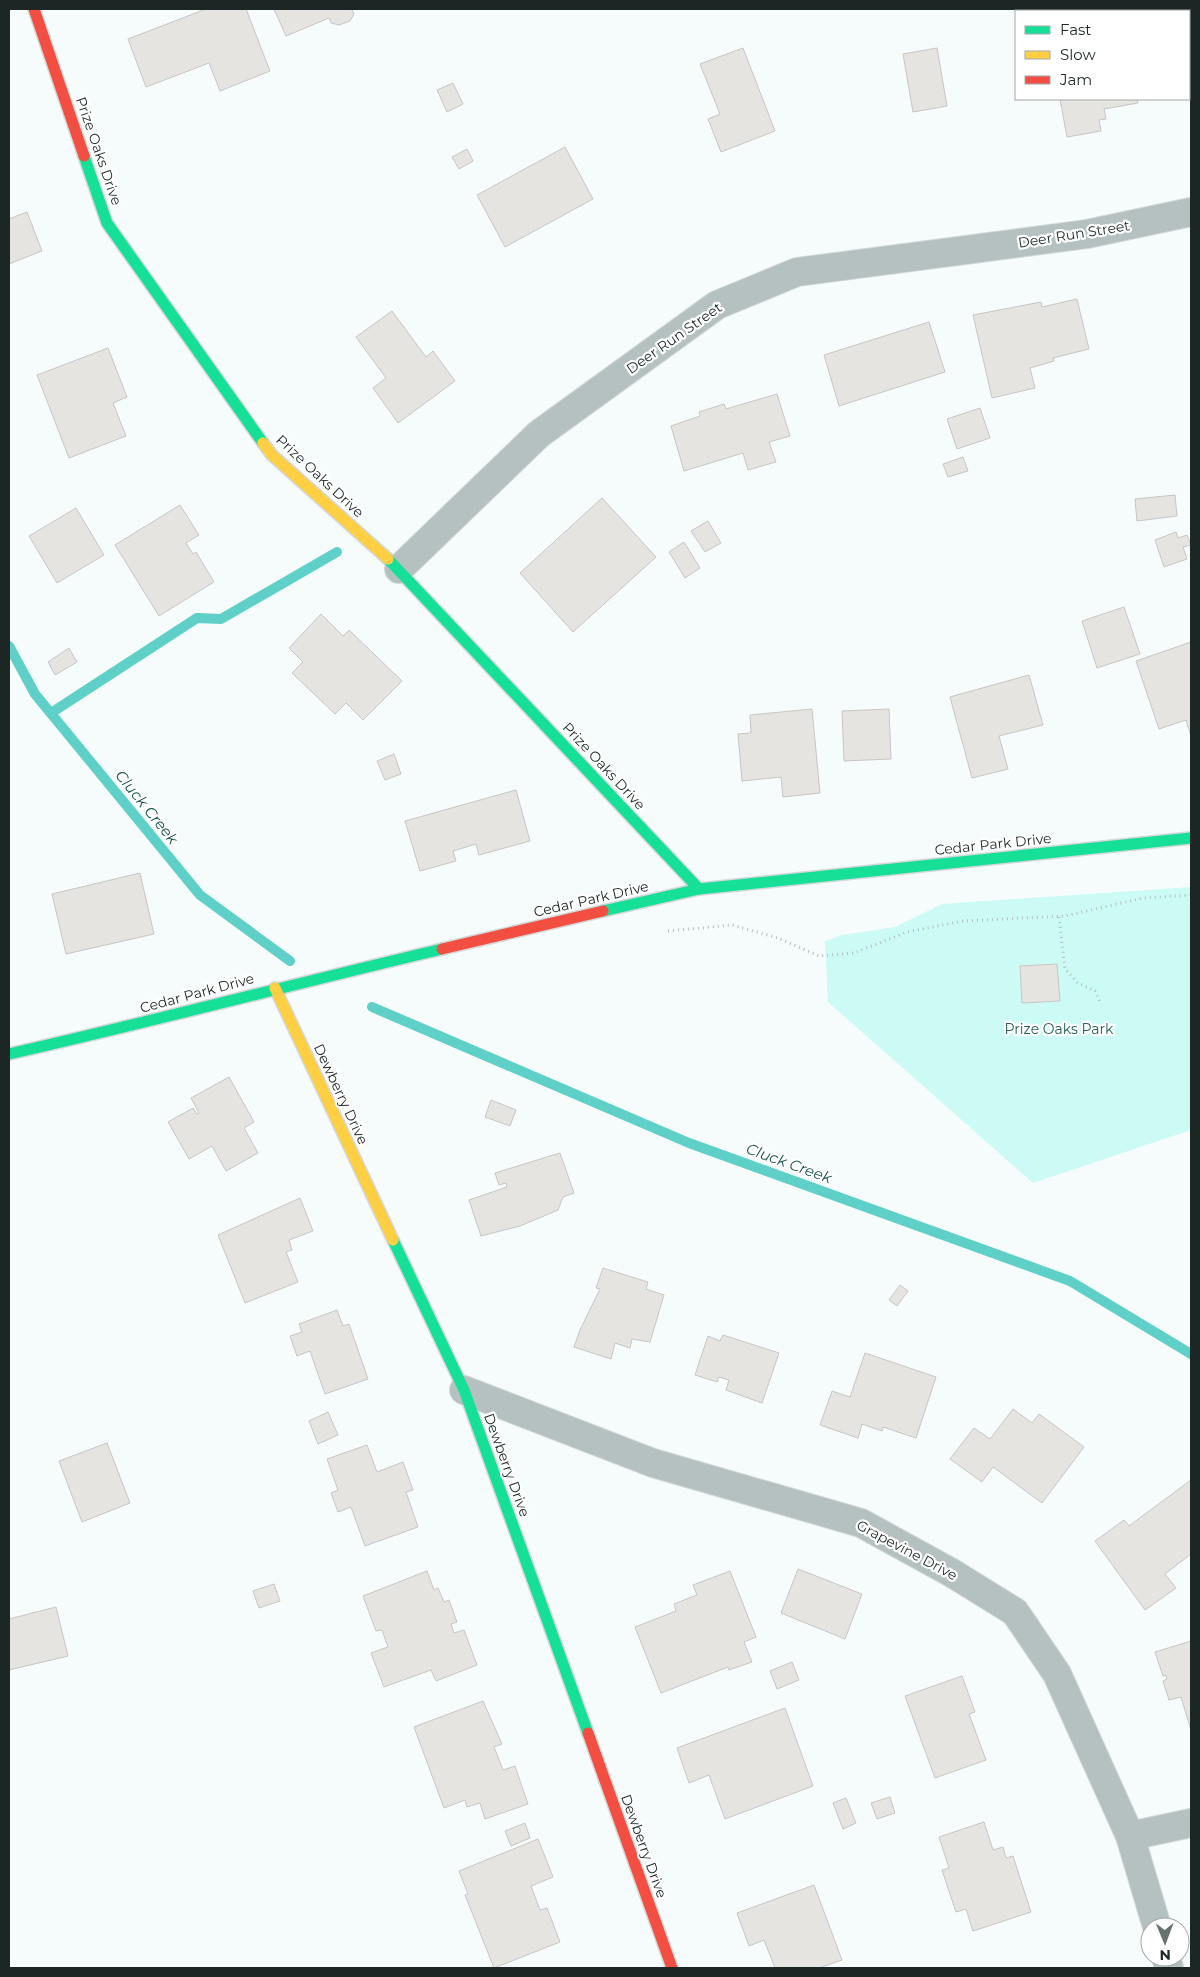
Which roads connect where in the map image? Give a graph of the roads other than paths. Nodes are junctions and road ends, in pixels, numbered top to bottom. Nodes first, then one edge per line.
1 (34, 9) edge
2 (1191, 212) edge
3 (399, 569) junction
4 (1191, 838) edge
5 (699, 889) junction
6 (275, 988) junction
7 (9, 1054) edge
8 (464, 1390) junction
9 (1191, 1823) edge
10 (1130, 1836) junction
11 (1154, 1917) edge
12 (672, 1968) edge

1 - 3 street, Prize Oaks Drive
2 - 3 street, Deer Run Street
3 - 5 street, Prize Oaks Drive
4 - 5 street, Cedar Park Drive
5 - 6 street, Cedar Park Drive
6 - 7 street, Cedar Park Drive
6 - 8 street, Dewberry Drive
8 - 10 street, Grapevine Drive
8 - 12 street, Dewberry Drive
9 - 10 street
10 - 11 street, Grapevine Drive

